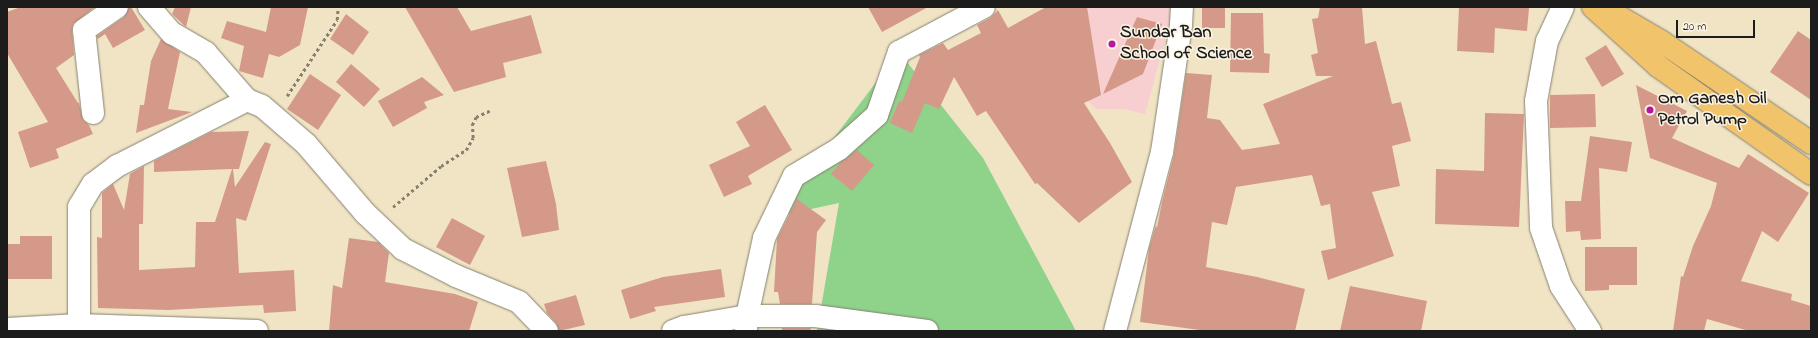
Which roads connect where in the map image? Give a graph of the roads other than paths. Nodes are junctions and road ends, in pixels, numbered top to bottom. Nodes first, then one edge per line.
1 (117, 7) edge
2 (149, 7) edge
3 (984, 7) edge
4 (1182, 7) edge
5 (1563, 7) edge
6 (1592, 7) edge
7 (1603, 7) edge
8 (246, 100) junction
9 (93, 113) dead end
10 (1811, 143) edge
11 (1811, 174) edge
12 (747, 324) edge
13 (79, 326) junction
14 (7, 329) edge
15 (257, 331) edge
16 (547, 331) edge
17 (673, 331) edge
18 (927, 331) edge
19 (1115, 331) edge
20 (1590, 331) edge

1 - 9 street
2 - 8 street
3 - 12 street
4 - 19 street
5 - 20 street
6 - 11 highway
7 - 10 highway
8 - 13 street
8 - 16 street
12 - 17 street
12 - 18 street
13 - 14 street
13 - 15 street

